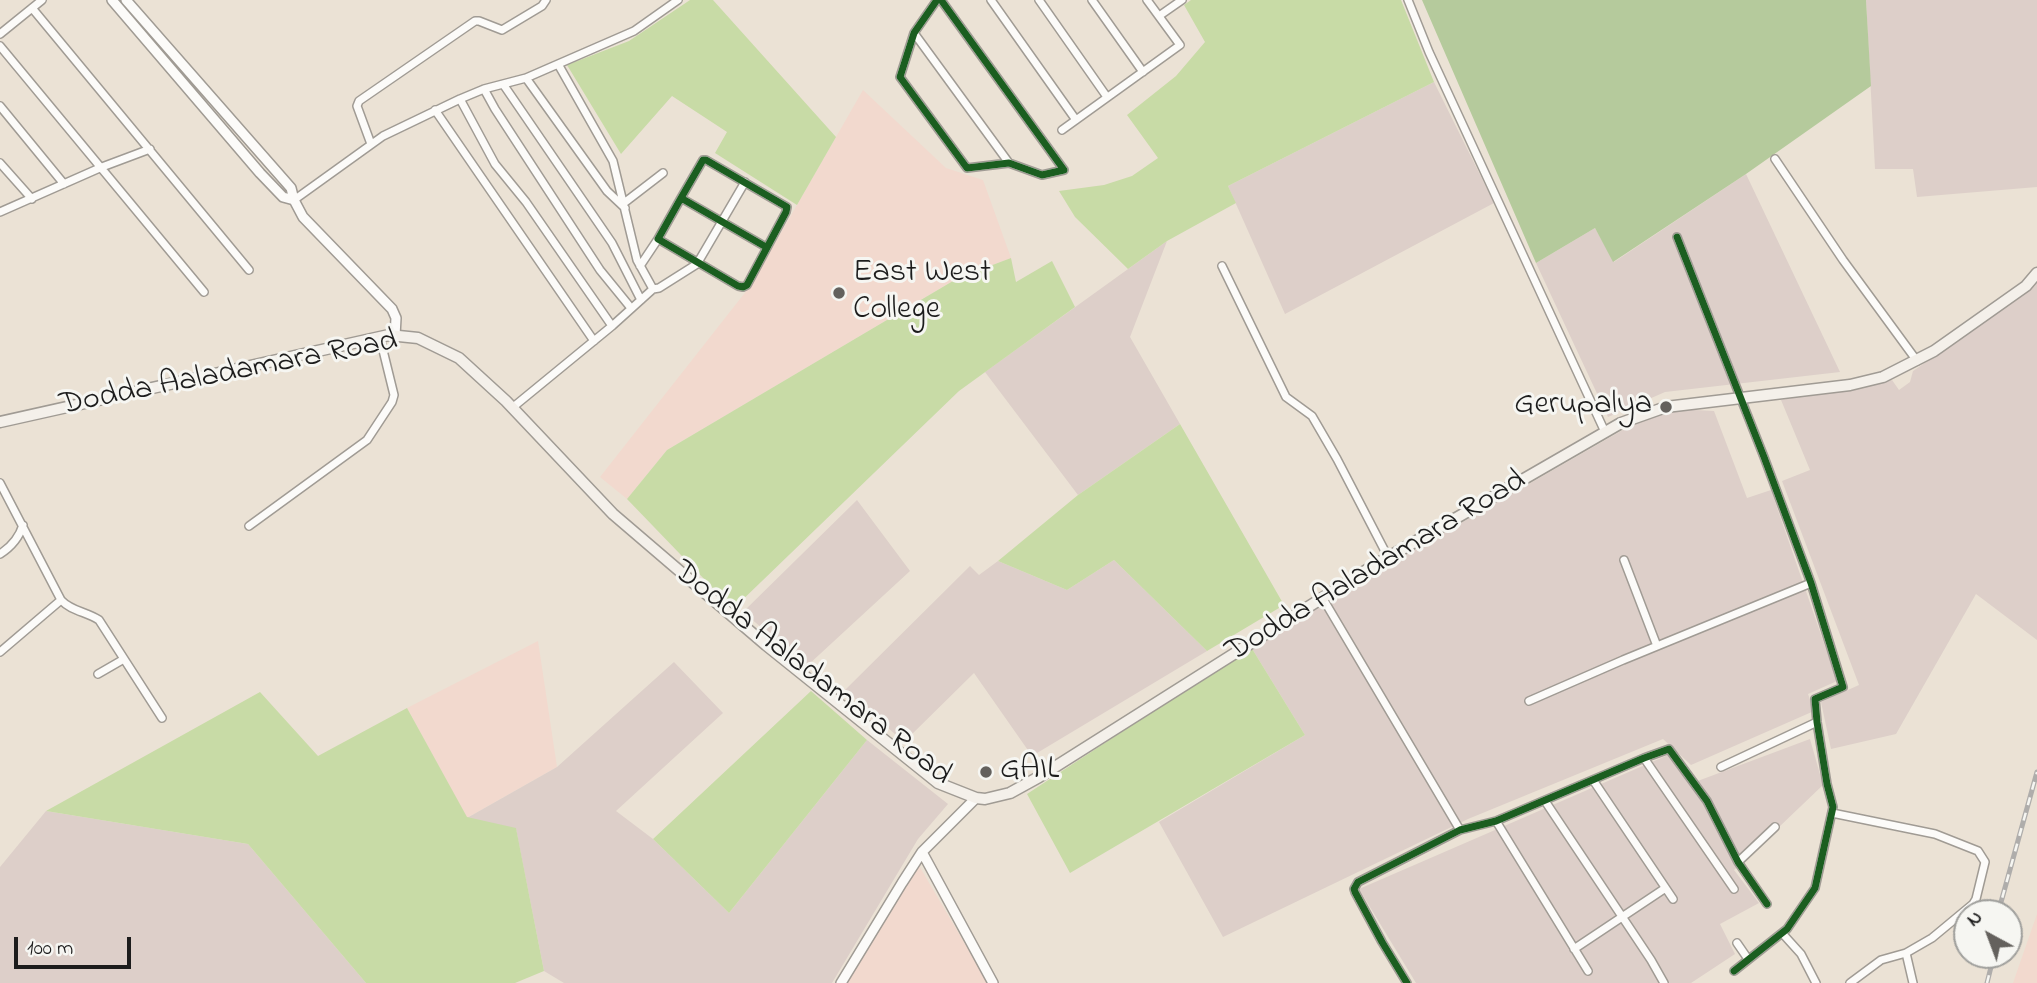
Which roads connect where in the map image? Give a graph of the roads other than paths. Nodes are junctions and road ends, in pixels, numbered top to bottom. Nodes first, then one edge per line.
1 (42, 0) edge
2 (112, 0) edge
3 (127, 0) edge
4 (546, 0) edge
5 (678, 0) edge
6 (939, 0) edge
7 (991, 0) edge
8 (1039, 0) edge
9 (1092, 0) edge
10 (1147, 0) edge
11 (1182, 0) edge
12 (1408, 0) edge
13 (32, 8) junction
14 (1159, 16) junction
15 (914, 33) junction
16 (0, 34) edge
17 (0, 46) edge
18 (558, 64) junction
19 (1143, 72) junction
20 (526, 78) junction
21 (503, 84) junction
22 (484, 89) junction
23 (1107, 97) junction
24 (460, 99) junction
25 (0, 106) edge
26 (435, 110) junction
27 (1076, 120) junction
28 (1062, 130) dead end
29 (371, 144) junction
30 (150, 149) junction
31 (1775, 159) dead end
32 (0, 163) edge
33 (1009, 163) junction
34 (102, 167) junction
35 (663, 173) dead end
36 (745, 182) junction
37 (64, 184) junction
38 (681, 198) junction
39 (32, 199) junction
40 (294, 200) junction
41 (625, 206) junction
42 (0, 212) edge
43 (723, 222) junction
44 (1676, 237) dead end
45 (657, 239) junction
46 (766, 247) junction
47 (698, 262) junction
48 (640, 266) junction
49 (1222, 266) dead end
50 (249, 270) dead end
51 (2037, 273) edge
52 (653, 289) junction
53 (204, 292) dead end
54 (641, 300) junction
55 (631, 308) junction
56 (612, 326) junction
57 (395, 336) junction
58 (380, 338) junction
59 (594, 341) junction
60 (1917, 361) junction
61 (1740, 398) junction
62 (512, 408) junction
63 (0, 422) edge
64 (1605, 432) junction
65 (0, 483) edge
66 (23, 525) junction
67 (249, 526) dead end
68 (0, 554) edge
69 (1388, 557) junction
70 (1624, 560) dead end
71 (1811, 583) junction
72 (1322, 597) junction
73 (61, 600) junction
74 (1657, 646) junction
75 (0, 652) edge
76 (124, 659) junction
77 (99, 674) dead end
78 (1530, 701) dead end
79 (162, 718) dead end
80 (1817, 722) junction
81 (1644, 758) junction
82 (1721, 767) dead end
83 (1593, 780) junction
84 (976, 798) junction
85 (1545, 801) junction
86 (1832, 813) junction
87 (1496, 821) junction
88 (1775, 827) dead end
89 (1460, 830) junction
90 (922, 852) junction
91 (1738, 862) junction
92 (1664, 889) junction
93 (1734, 889) dead end
94 (1673, 899) dead end
95 (1767, 904) dead end
96 (1623, 918) junction
97 (1782, 933) junction
98 (1737, 943) dead end
99 (1574, 949) junction
100 (1906, 953) junction
101 (1747, 960) junction
102 (1754, 969) dead end
103 (1588, 971) dead end
104 (1734, 971) dead end
105 (841, 983) edge
106 (993, 983) edge
107 (1407, 983) edge
108 (1664, 983) edge
109 (1816, 983) edge
110 (1850, 983) edge
111 (1913, 983) edge

1 - 13 street
2 - 40 street
3 - 40 street
4 - 29 street
5 - 18 street
6 - 15 street
6 - 33 street
7 - 27 street
8 - 23 street
9 - 19 street
10 - 14 street
11 - 14 street
12 - 64 street
13 - 16 street
13 - 30 street
14 - 19 street
15 - 33 street
15 - 33 street
17 - 34 street
18 - 20 street
18 - 41 street
19 - 23 street
20 - 21 street
20 - 41 street
21 - 22 street
21 - 54 street
22 - 24 street
22 - 55 street
23 - 27 street
24 - 26 street
24 - 56 street
25 - 37 street
26 - 29 street
26 - 59 street
27 - 28 street
29 - 40 street
30 - 34 street
30 - 50 street
31 - 60 street
32 - 39 street
34 - 37 street
34 - 53 street
35 - 41 street
36 - 38 street
36 - 43 street
36 - 46 street
37 - 39 street
38 - 43 street
38 - 45 street
39 - 42 street
40 - 57 street
41 - 48 street
43 - 46 street
43 - 47 street
44 - 61 street
45 - 47 street
45 - 48 street
46 - 47 street
47 - 52 street
48 - 52 street
49 - 69 street
51 - 60 main road, Dodda Aaladamara Road
52 - 54 street
54 - 55 street
55 - 56 street
56 - 59 street
57 - 58 main road, Dodda Aaladamara Road
57 - 62 main road, Dodda Aaladamara Road
58 - 63 main road, Dodda Aaladamara Road
58 - 67 street
59 - 62 street
60 - 61 main road, Dodda Aaladamara Road
61 - 64 main road, Dodda Aaladamara Road
61 - 71 street
62 - 84 main road, Dodda Aaladamara Road
64 - 69 main road, Dodda Aaladamara Road
65 - 66 street
66 - 68 street
66 - 73 street
69 - 72 main road, Dodda Aaladamara Road
70 - 74 street
71 - 74 street
71 - 80 street
72 - 84 main road, Dodda Aaladamara Road
72 - 89 street
73 - 75 street
73 - 76 street
74 - 78 street
76 - 77 street
76 - 79 street
80 - 82 street
80 - 86 street
81 - 83 street
81 - 91 street
81 - 93 street
83 - 85 street
83 - 92 street
84 - 90 street
85 - 87 street
85 - 96 street
86 - 97 street
86 - 100 street
87 - 89 street
87 - 99 street
88 - 91 street
89 - 107 street
90 - 105 street
90 - 106 street
91 - 95 street
92 - 94 street
92 - 96 street
96 - 99 street
96 - 108 street
97 - 101 street
97 - 109 street
98 - 101 street
99 - 103 street
100 - 110 street
100 - 111 street
101 - 102 street
101 - 104 street

